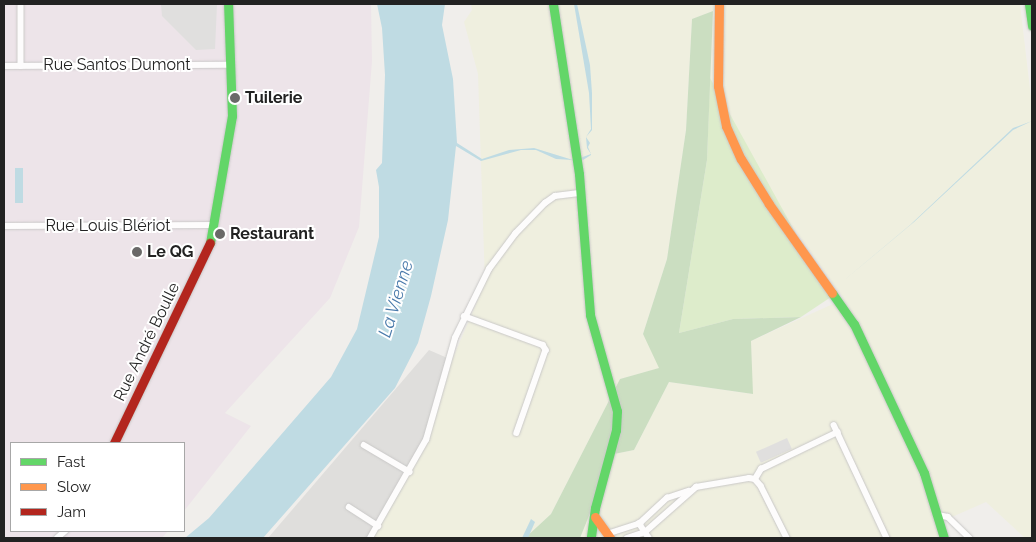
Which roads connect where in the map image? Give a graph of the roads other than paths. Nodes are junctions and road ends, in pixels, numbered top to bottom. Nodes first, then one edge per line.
1 (21, 4) edge
2 (228, 4) edge
3 (553, 4) edge
4 (719, 4) edge
5 (1029, 4) edge
6 (1032, 26) edge
7 (229, 65) junction
8 (4, 66) edge
9 (21, 66) junction
10 (581, 193) junction
11 (212, 225) junction
12 (4, 226) edge
13 (464, 316) junction
14 (834, 425) dead end
15 (838, 432) junction
16 (517, 433) dead end
17 (114, 442) edge
18 (364, 445) dead end
19 (410, 472) junction
20 (755, 479) junction
21 (688, 491) junction
22 (349, 506) dead end
23 (594, 513) junction
24 (938, 515) junction
25 (639, 523) junction
26 (378, 526) junction
27 (645, 532) junction
28 (607, 534) edge
29 (592, 537) edge
30 (370, 538) edge
31 (627, 538) edge
32 (648, 538) edge
33 (787, 538) edge
34 (887, 538) edge
35 (944, 538) edge
36 (970, 538) edge

1 - 9 street
2 - 7 main road, Rue André Boulle
3 - 10 main road
4 - 24 main road
5 - 6 main road
7 - 9 street, Rue Santos Dumont
7 - 11 main road, Rue André Boulle
8 - 9 street, Rue Santos Dumont
10 - 13 street
10 - 23 main road
11 - 12 street, Rue Louis Blériot
11 - 17 main road, Rue André Boulle
13 - 16 street
13 - 19 street
14 - 15 street
15 - 20 street
15 - 34 street
18 - 19 street
19 - 26 street
20 - 21 street
20 - 33 street
21 - 25 street
21 - 27 street
22 - 26 street
23 - 28 main road
23 - 29 main road
24 - 35 main road
24 - 36 street
25 - 27 street
25 - 28 street
26 - 30 street
27 - 31 street
27 - 32 street
28 - 29 main road

